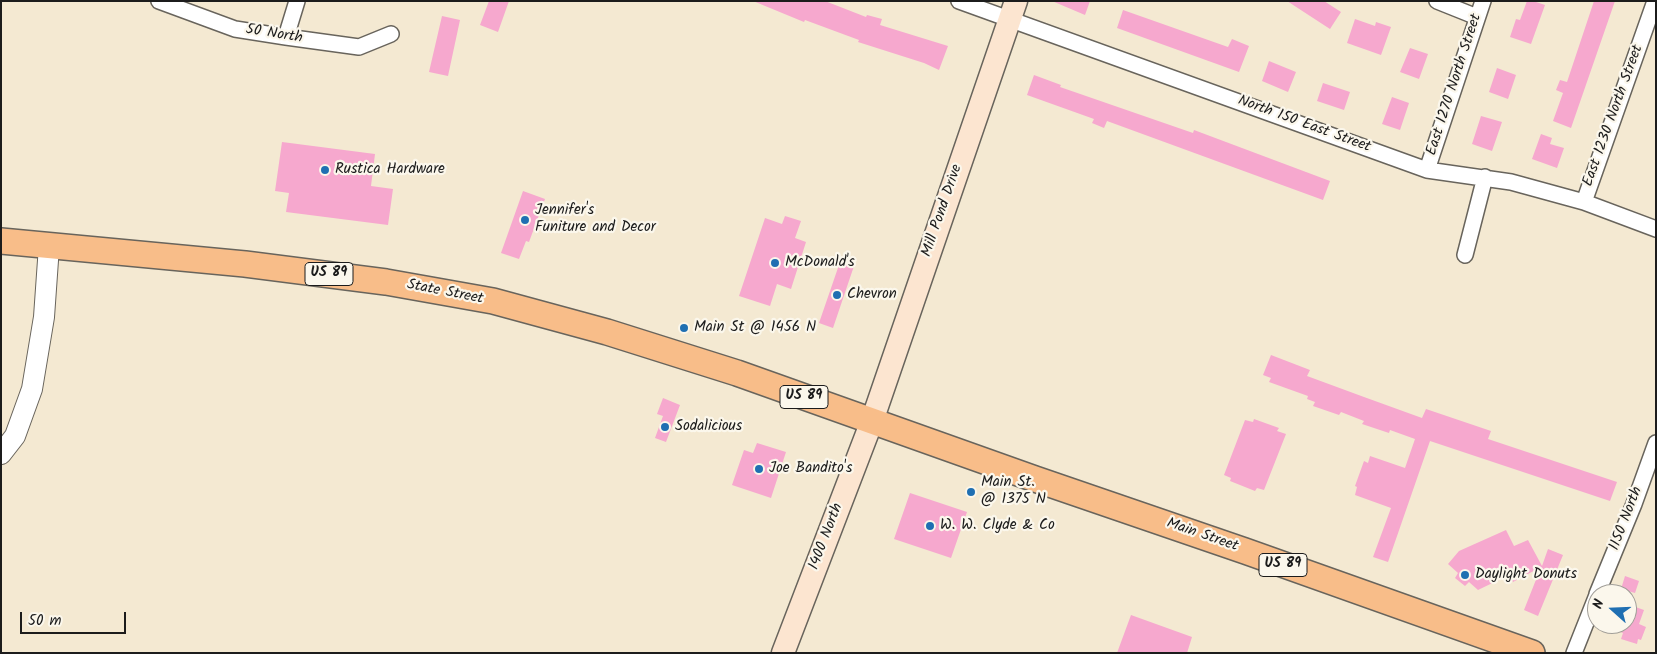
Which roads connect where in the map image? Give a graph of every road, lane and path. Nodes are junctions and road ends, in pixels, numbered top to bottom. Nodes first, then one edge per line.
1 (159, 1) edge
2 (297, 1) edge
3 (959, 1) edge
4 (1437, 1) edge
5 (1482, 1) edge
6 (1655, 1) edge
7 (1012, 10) edge
8 (1477, 17) junction
9 (391, 34) dead end
10 (286, 37) junction
11 (1427, 170) junction
12 (1484, 177) junction
13 (1584, 202) junction
14 (1656, 229) edge
15 (1, 241) edge
16 (49, 246) junction
17 (1465, 255) dead end
18 (872, 421) junction
19 (1656, 443) edge
20 (1, 454) edge
21 (1601, 584) edge
22 (1587, 620) edge
23 (783, 653) edge
24 (1532, 653) edge
25 (1574, 653) edge

1 - 10 street, 50 North
2 - 10 street
3 - 7 street, North 150 East Street
4 - 8 street
5 - 8 street, East 1270 North Street
6 - 13 street, East 1230 North Street
7 - 11 street, North 150 East Street
7 - 18 main road, Mill Pond Drive
8 - 11 street, East 1270 North Street
9 - 10 street, 50 North
11 - 12 street, North 150 East Street
12 - 13 street, North 150 East Street
12 - 17 street
13 - 14 street, North 150 East Street
15 - 16 main road, State Street / US 89
16 - 18 main road, State Street / US 89
16 - 20 street
18 - 23 main road, 1400 North
18 - 24 main road, Main Street / US 89
19 - 21 street, 1150 North
22 - 25 street, 1150 North

